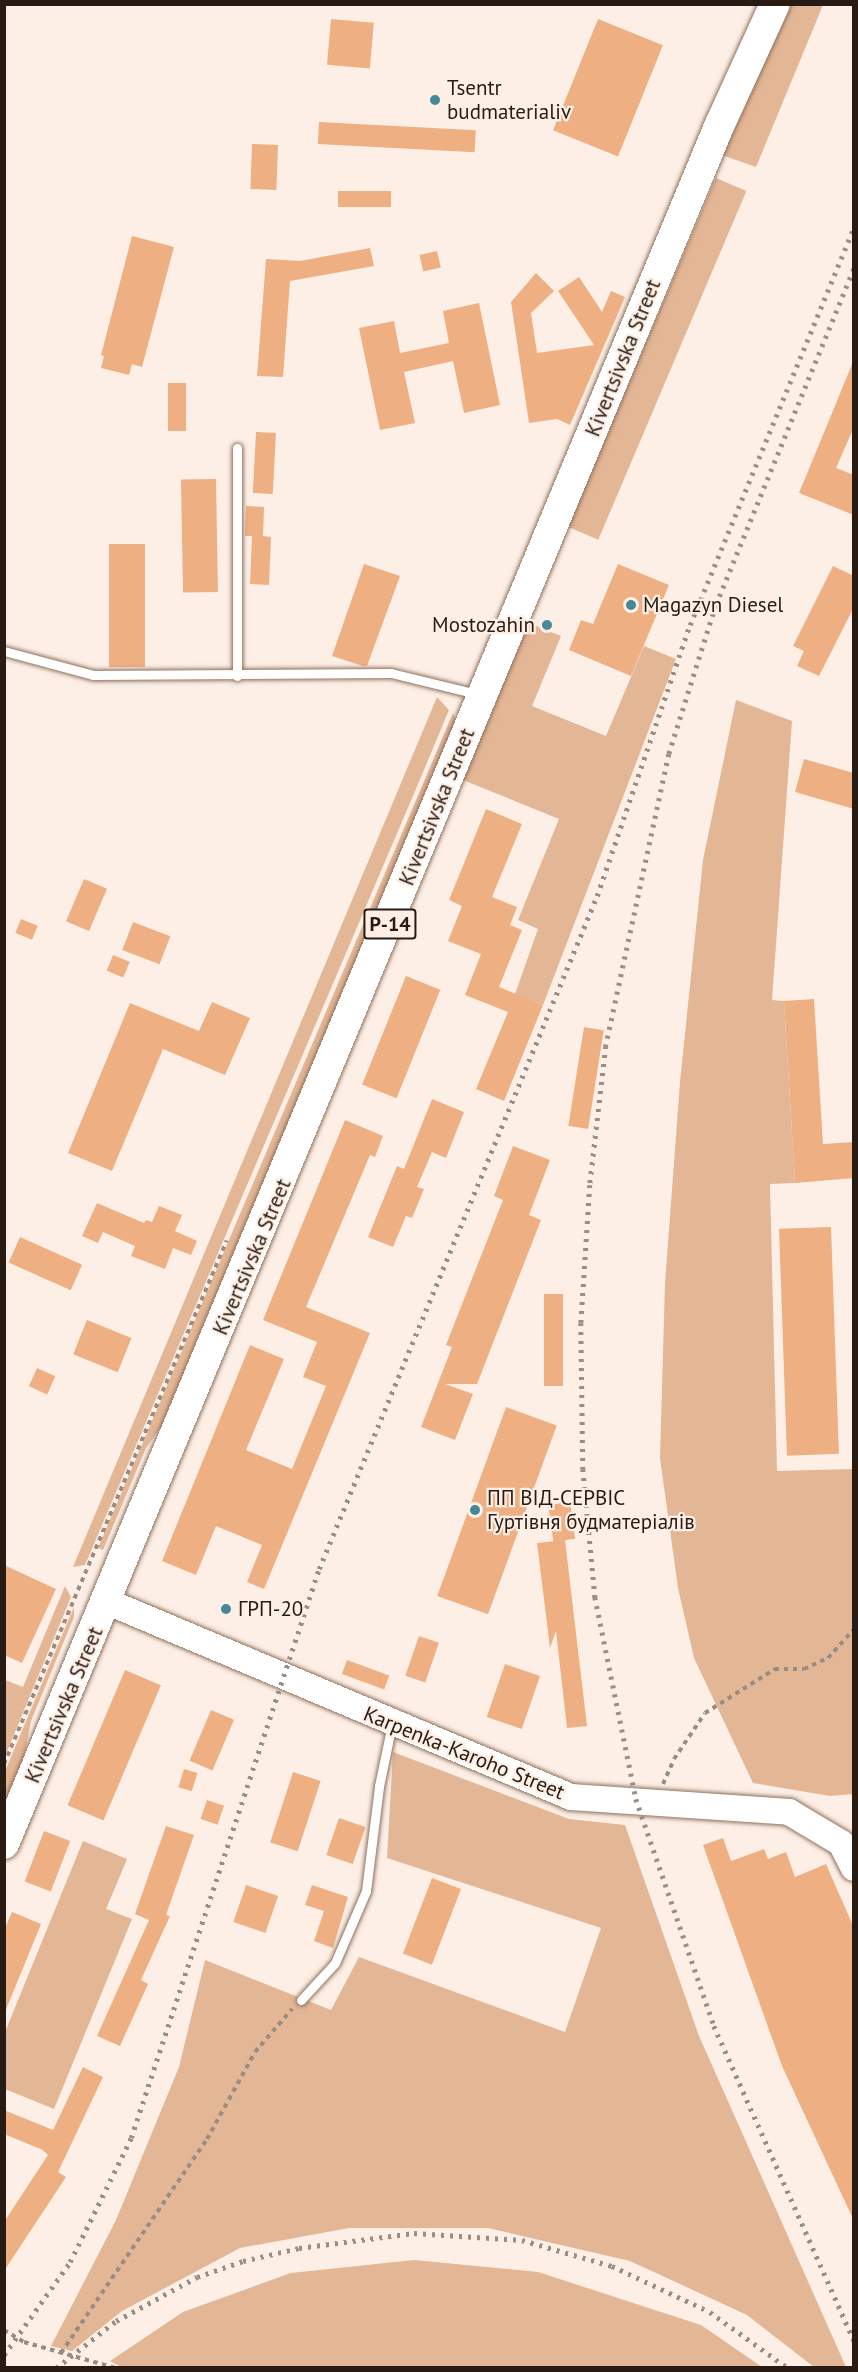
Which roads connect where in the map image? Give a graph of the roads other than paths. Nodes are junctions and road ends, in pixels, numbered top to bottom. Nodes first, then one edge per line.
1 (775, 4) edge
2 (237, 448) dead end
3 (4, 651) edge
4 (237, 676) junction
5 (482, 695) junction
6 (108, 1602) junction
7 (392, 1724) junction
8 (4, 1844) edge
9 (854, 1868) edge
10 (301, 2000) road end

1 - 5 main road, Kivertsivska Street / Р-14
2 - 4 lane
3 - 4 lane
4 - 5 lane
5 - 6 main road, Kivertsivska Street / Р-14
6 - 7 main road, Karpenka-Karoho Street
6 - 8 main road, Kivertsivska Street / Р-14
7 - 9 main road, Karpenka-Karoho Street
7 - 10 lane

